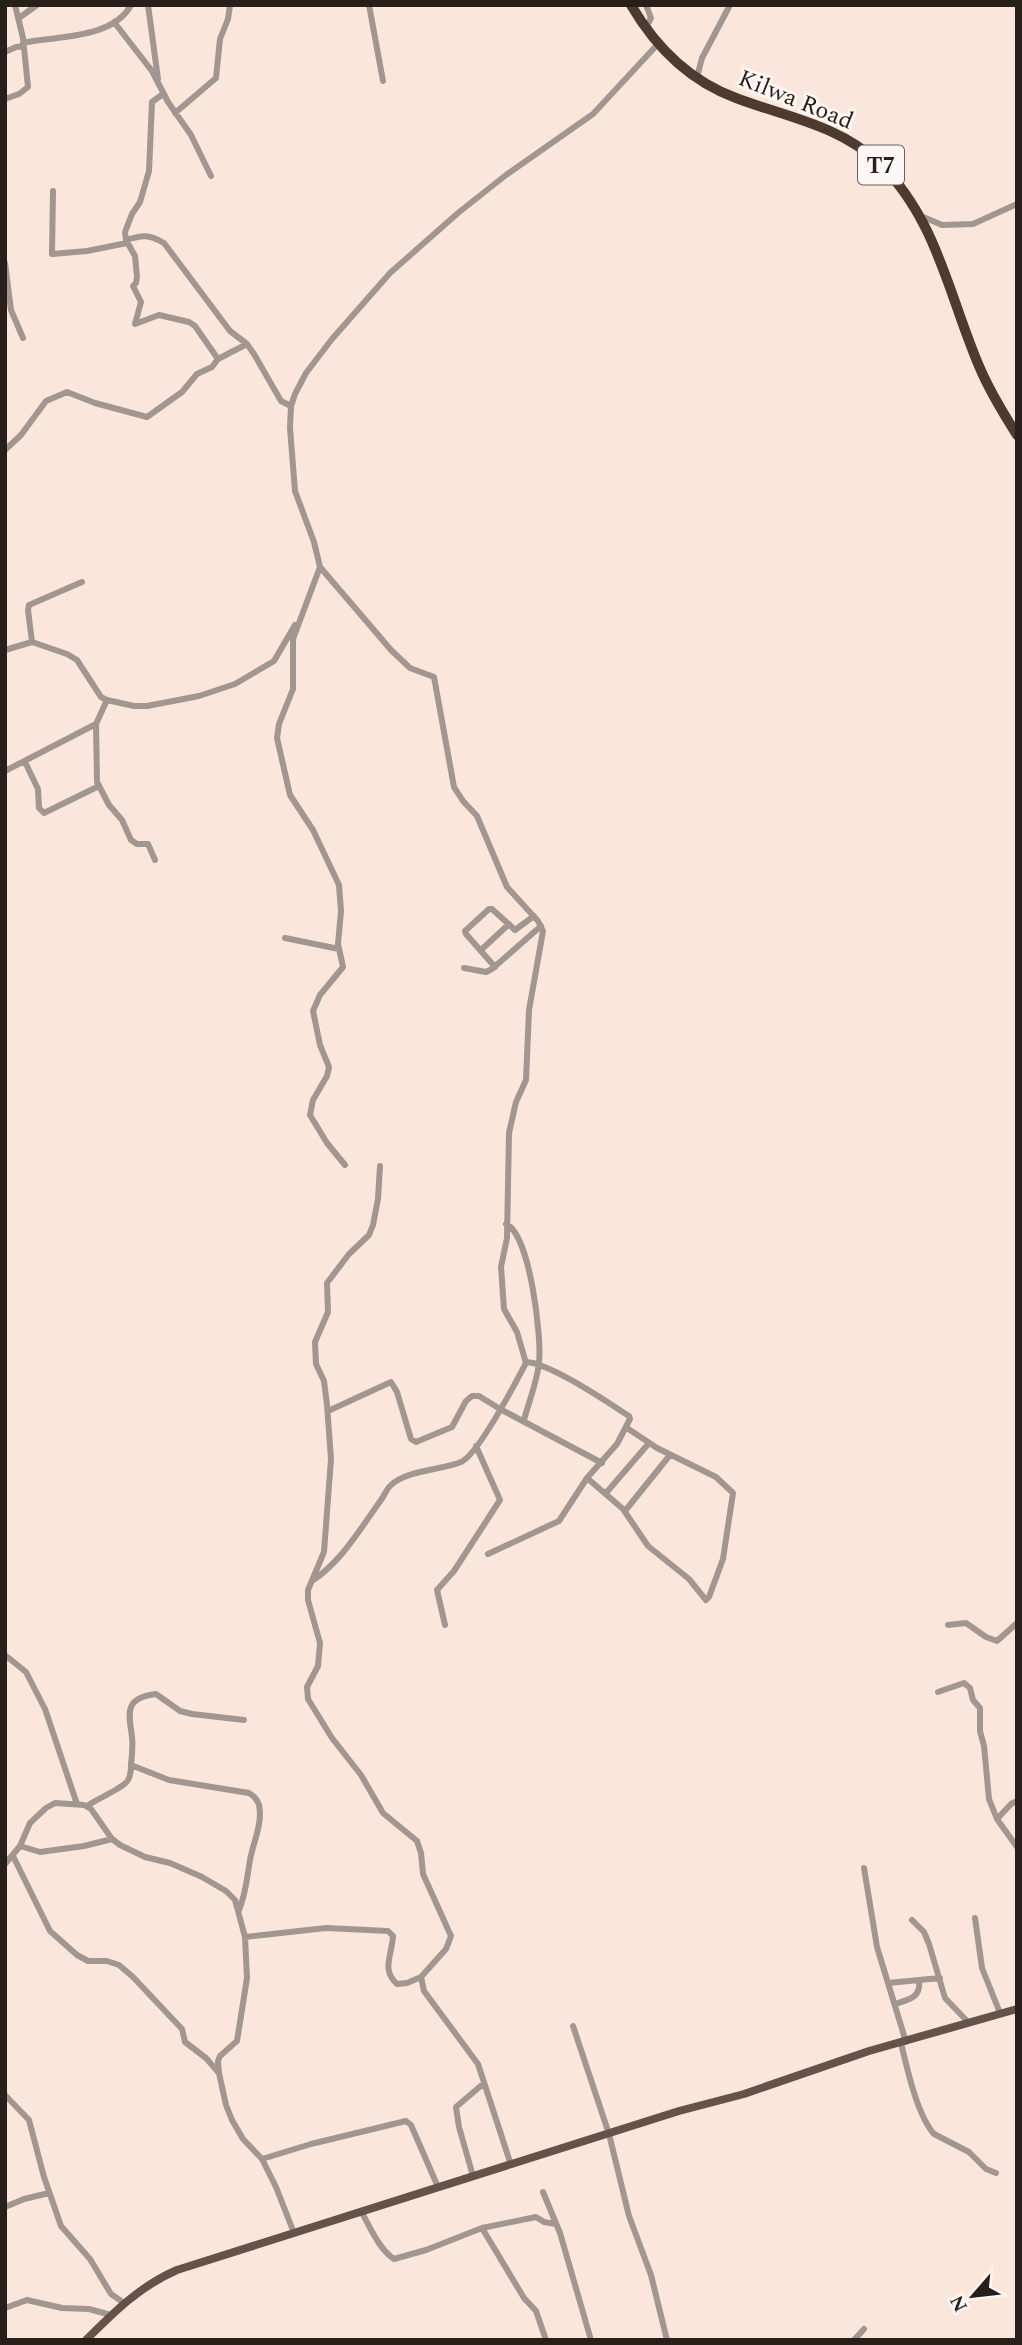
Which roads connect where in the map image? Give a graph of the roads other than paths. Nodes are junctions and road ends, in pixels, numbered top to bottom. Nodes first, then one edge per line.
1 (15, 5) edge
2 (37, 5) edge
3 (131, 5) edge
4 (148, 5) edge
5 (230, 5) edge
6 (369, 5) edge
7 (631, 5) edge
8 (646, 5) edge
9 (730, 5) edge
10 (19, 18) junction
11 (114, 22) junction
12 (645, 29) junction
13 (24, 45) junction
14 (657, 45) junction
15 (5, 52) edge
16 (697, 77) junction
17 (383, 81) dead end
18 (159, 85) junction
19 (163, 94) junction
20 (5, 99) edge
21 (175, 114) junction
22 (211, 176) dead end
23 (53, 191) dead end
24 (1017, 204) edge
25 (920, 215) junction
26 (127, 242) junction
27 (5, 263) edge
28 (23, 338) dead end
29 (247, 344) junction
30 (218, 359) junction
31 (291, 406) junction
32 (1017, 435) edge
33 (5, 450) edge
34 (320, 567) junction
35 (82, 582) dead end
36 (299, 621) junction
37 (32, 642) junction
38 (7, 648) edge
39 (107, 700) junction
40 (96, 724) junction
41 (25, 762) junction
42 (7, 768) edge
43 (99, 786) junction
44 (155, 860) dead end
45 (534, 916) junction
46 (509, 924) junction
47 (541, 926) junction
48 (285, 937) dead end
49 (339, 949) junction
50 (481, 950) junction
51 (495, 967) junction
52 (464, 968) dead end
53 (345, 1165) dead end
54 (380, 1166) dead end
55 (506, 1224) junction
56 (526, 1362) junction
57 (539, 1364) junction
58 (500, 1409) junction
59 (328, 1411) junction
60 (524, 1420) junction
61 (627, 1428) junction
62 (649, 1443) junction
63 (476, 1446) junction
64 (670, 1455) junction
65 (602, 1463) junction
66 (587, 1478) junction
67 (606, 1493) junction
68 (625, 1511) junction
69 (488, 1554) dead end
70 (312, 1581) junction
71 (1017, 1623) edge
72 (445, 1625) dead end
73 (948, 1625) dead end
74 (5, 1655) edge
75 (938, 1692) dead end
76 (244, 1720) dead end
77 (131, 1765) junction
78 (1017, 1801) edge
79 (77, 1804) junction
80 (87, 1806) junction
81 (997, 1819) junction
82 (112, 1839) junction
83 (20, 1846) junction
84 (1017, 1847) edge
85 (13, 1856) junction
86 (5, 1864) edge
87 (864, 1868) dead end
88 (240, 1910) junction
89 (975, 1918) dead end
90 (912, 1920) dead end
91 (246, 1937) junction
92 (421, 1977) junction
93 (940, 1978) junction
94 (919, 1981) junction
95 (888, 1983) junction
96 (895, 2004) junction
97 (1017, 2008) edge
98 (1000, 2013) junction
99 (969, 2022) junction
100 (573, 2026) dead end
101 (903, 2042) junction
102 (219, 2073) junction
103 (484, 2084) junction
104 (5, 2095) edge
105 (608, 2134) junction
106 (262, 2159) junction
107 (511, 2165) junction
108 (996, 2173) dead end
109 (473, 2176) junction
110 (438, 2187) junction
111 (543, 2192) dead end
112 (49, 2193) junction
113 (5, 2207) edge
114 (361, 2211) junction
115 (556, 2224) junction
116 (482, 2228) junction
117 (294, 2233) junction
118 (124, 2303) junction
119 (5, 2308) edge
120 (111, 2315) junction
121 (864, 2329) dead end
122 (86, 2340) edge
123 (546, 2340) edge
124 (591, 2340) edge
125 (667, 2340) edge
126 (853, 2340) edge

1 - 10 street
2 - 10 street
3 - 11 street
4 - 18 street
5 - 21 street
6 - 17 street
7 - 12 highway, Kilwa Road / T7
8 - 12 street
9 - 16 street
10 - 13 street
11 - 13 street
11 - 18 street
12 - 14 highway, Kilwa Road / T7
13 - 15 street
13 - 20 street
14 - 16 highway, Kilwa Road / T7
14 - 31 street
16 - 25 highway, Kilwa Road / T7
18 - 19 street
19 - 21 street
19 - 26 street
21 - 22 street
23 - 26 street
24 - 25 street
25 - 32 highway, Kilwa Road / T7
26 - 29 street
26 - 30 street
27 - 28 street
29 - 30 street
29 - 31 street
30 - 33 street
31 - 34 street
34 - 36 street
34 - 45 street
35 - 37 street
36 - 39 street
36 - 49 street
37 - 38 street
37 - 39 street
39 - 40 street
40 - 41 street
40 - 43 street
41 - 42 street
41 - 43 street
43 - 44 street
45 - 46 street
45 - 47 street
46 - 50 street
46 - 50 street
47 - 51 street
47 - 55 street
48 - 49 street
49 - 53 street
50 - 51 street
51 - 52 street
54 - 59 street
55 - 56 street
55 - 57 street
56 - 57 street
56 - 58 street
57 - 60 street
57 - 61 street
58 - 59 street
58 - 60 street
58 - 63 street
59 - 70 street
60 - 65 street
61 - 62 street
61 - 65 street
62 - 64 street
62 - 67 street
63 - 70 street
63 - 72 street
64 - 68 street
64 - 68 street
65 - 66 street
66 - 67 street
66 - 69 street
67 - 68 street
70 - 92 street
71 - 73 street
74 - 79 street
75 - 81 street
76 - 77 street
77 - 80 street
77 - 88 street
78 - 81 street
79 - 80 street
79 - 83 street
80 - 82 street
81 - 84 street
82 - 83 street
82 - 88 street
83 - 85 street
85 - 86 street
85 - 102 street
87 - 95 street
88 - 91 street
89 - 98 street
90 - 93 street
91 - 92 street
91 - 102 street
92 - 103 street
93 - 94 street
93 - 99 street
94 - 95 street
94 - 96 street
95 - 96 street
96 - 101 street
97 - 98 main road
98 - 99 main road
99 - 101 main road
100 - 105 street
101 - 105 main road
101 - 108 street
102 - 106 street
103 - 107 street
103 - 109 street
104 - 112 street
105 - 107 main road
105 - 125 street
106 - 110 street
106 - 117 street
107 - 109 main road
109 - 110 main road
110 - 114 main road
111 - 115 street
112 - 113 street
112 - 118 street
114 - 116 street
114 - 117 main road
115 - 116 street
115 - 124 street
116 - 123 street
117 - 118 main road
118 - 120 main road
119 - 120 street
120 - 122 main road
121 - 126 street

